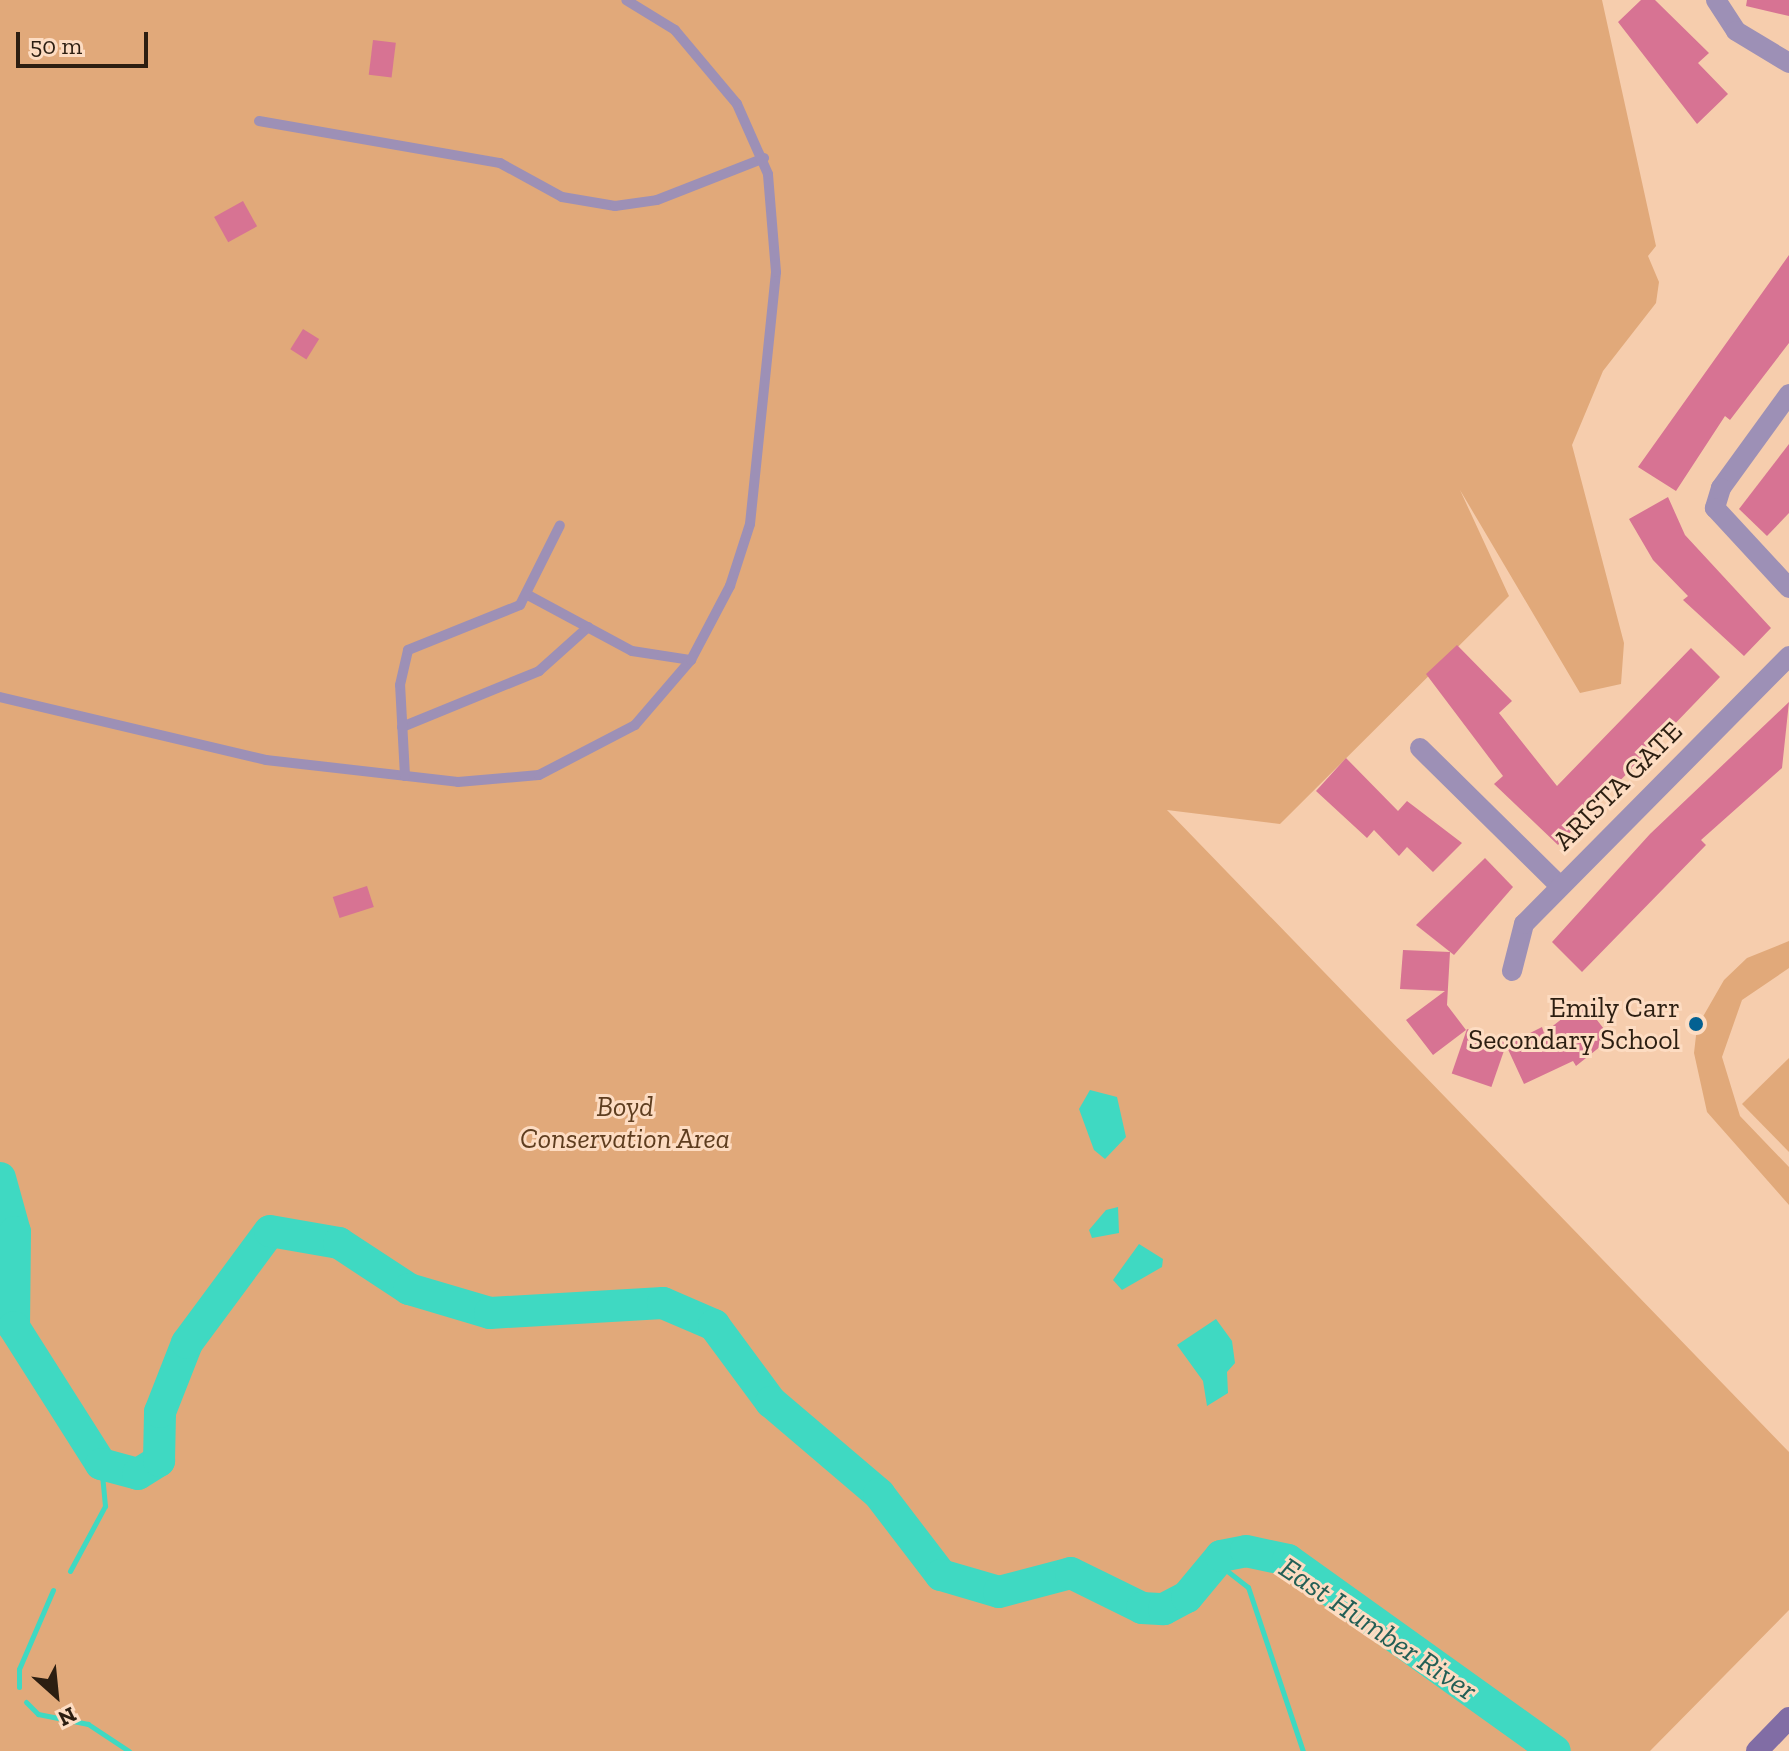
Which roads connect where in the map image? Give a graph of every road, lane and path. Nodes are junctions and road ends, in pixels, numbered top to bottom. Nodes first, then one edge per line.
1 (626, 0) edge
2 (1716, 0) edge
3 (1789, 63) edge
4 (259, 121) dead end
5 (764, 158) junction
6 (1789, 394) edge
7 (560, 525) dead end
8 (1789, 588) edge
9 (526, 594) junction
10 (588, 627) junction
11 (1789, 656) edge
12 (691, 660) junction
13 (0, 697) edge
14 (402, 727) junction
15 (1420, 748) dead end
16 (405, 776) junction
17 (1559, 885) junction
18 (1512, 971) dead end
19 (1789, 1718) edge
20 (1757, 1751) edge

1 - 5 lane
2 - 3 street
4 - 5 lane
5 - 12 lane
6 - 8 street
7 - 9 lane
9 - 10 lane
9 - 14 lane
10 - 12 lane
10 - 14 lane
11 - 17 street, ARISTA GATE
12 - 16 lane
13 - 16 lane
14 - 16 lane
15 - 17 street
17 - 18 street, ARISTA GATE
19 - 20 main road

